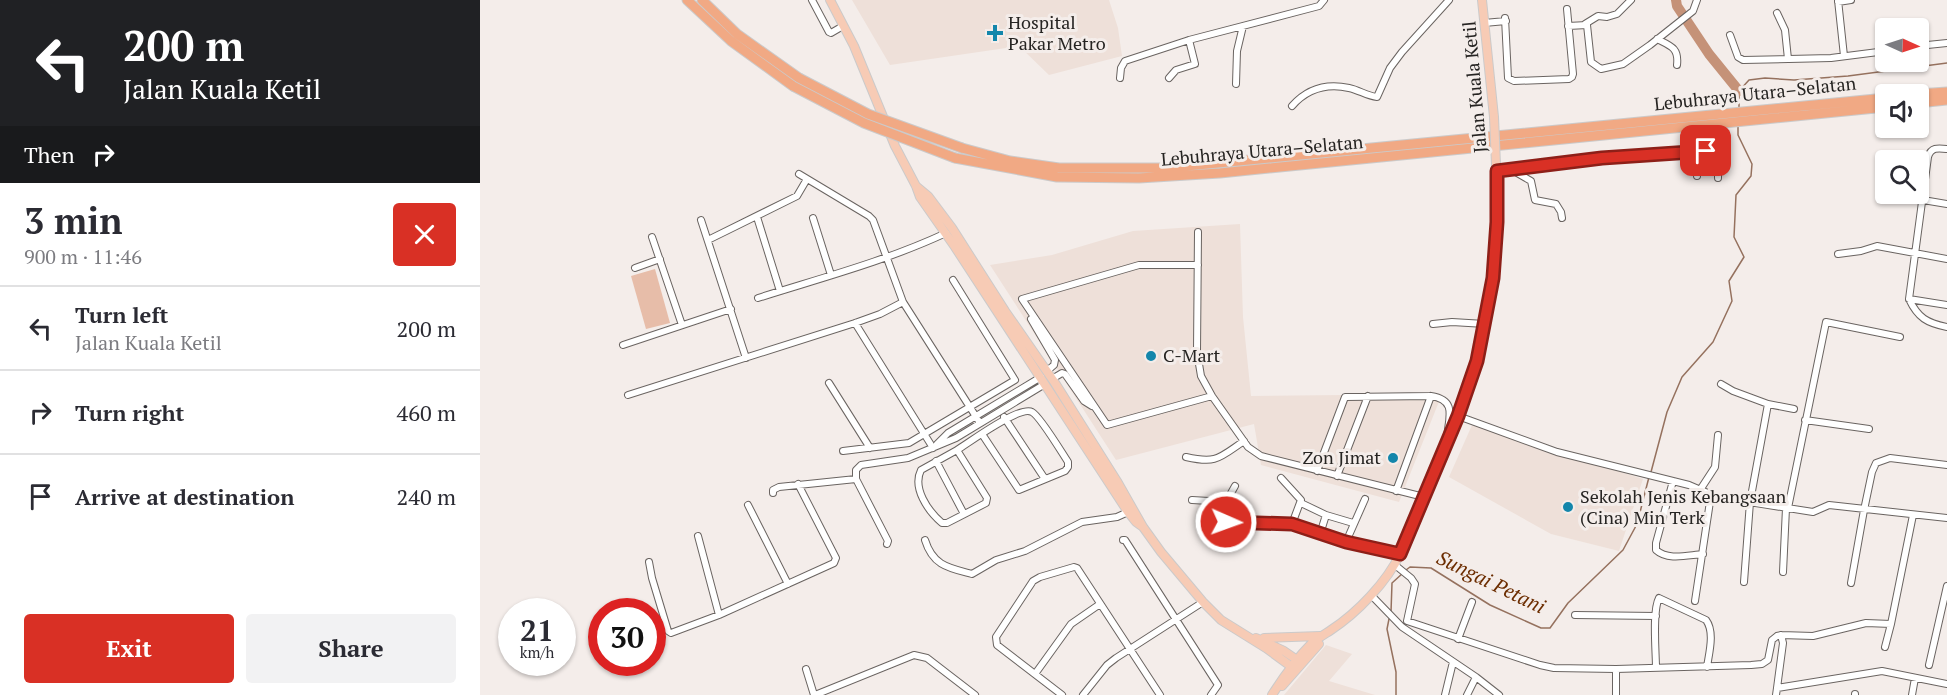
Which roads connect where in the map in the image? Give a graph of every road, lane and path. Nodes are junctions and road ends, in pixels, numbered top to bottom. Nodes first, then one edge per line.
1 (687, 0) edge
2 (702, 0) edge
3 (812, 0) edge
4 (830, 0) edge
5 (1324, 0) edge
6 (1449, 0) edge
7 (1482, 0) edge
8 (1631, 0) edge
9 (1696, 0) edge
10 (1851, 0) edge
11 (1838, 1) edge
12 (1567, 9) dead end
13 (1777, 13) dead end
14 (1484, 23) junction
15 (1585, 24) junction
16 (843, 26) junction
17 (1243, 26) junction
18 (1568, 26) junction
19 (1730, 35) dead end
20 (1657, 39) junction
21 (1189, 40) junction
22 (1947, 43) edge
23 (1929, 45) edge
24 (1875, 53) edge
25 (1844, 57) junction
26 (1788, 60) junction
27 (1677, 65) dead end
28 (1120, 78) dead end
29 (1169, 78) dead end
30 (796, 82) junction
31 (1236, 84) dead end
32 (1947, 92) edge
33 (1929, 93) edge
34 (1875, 99) edge
35 (1947, 100) edge
36 (1929, 102) edge
37 (1292, 106) dead end
38 (1875, 108) edge
39 (1756, 115) junction
40 (1947, 149) edge
41 (1695, 151) junction
42 (1929, 154) edge
43 (1496, 168) junction
44 (1512, 170) junction
45 (799, 174) dead end
46 (1697, 176) dead end
47 (1718, 178) dead end
48 (807, 179) junction
49 (916, 186) junction
50 (1929, 201) edge
51 (1922, 204) edge
52 (1947, 204) edge
53 (757, 217) junction
54 (813, 218) dead end
55 (1562, 218) dead end
56 (701, 220) dead end
57 (1198, 232) dead end
58 (946, 233) junction
59 (652, 237) dead end
60 (708, 240) junction
61 (1838, 254) dead end
62 (1915, 254) junction
63 (887, 257) junction
64 (660, 259) junction
65 (1947, 259) edge
66 (1198, 265) junction
67 (635, 268) dead end
68 (831, 275) junction
69 (953, 280) dead end
70 (780, 291) junction
71 (758, 298) dead end
72 (1910, 299) junction
73 (903, 302) junction
74 (1947, 305) edge
75 (730, 309) junction
76 (1029, 309) junction
77 (855, 323) junction
78 (1433, 324) dead end
79 (1485, 324) junction
80 (682, 326) junction
81 (1947, 327) edge
82 (1900, 337) dead end
83 (623, 345) dead end
84 (746, 358) junction
85 (1046, 378) junction
86 (829, 383) dead end
87 (1721, 384) dead end
88 (628, 395) dead end
89 (1212, 396) junction
90 (1368, 396) junction
91 (1431, 396) junction
92 (1768, 404) junction
93 (970, 407) junction
94 (1095, 408) junction
95 (1794, 409) dead end
96 (1001, 411) junction
97 (976, 416) junction
98 (1458, 416) junction
99 (1006, 419) junction
100 (1805, 420) junction
101 (981, 423) junction
102 (1869, 429) dead end
103 (925, 433) junction
104 (982, 434) junction
105 (1718, 435) dead end
106 (1244, 441) junction
107 (1446, 444) junction
108 (935, 446) junction
109 (870, 448) junction
110 (957, 450) junction
111 (843, 451) dead end
112 (1186, 457) dead end
113 (936, 461) junction
114 (1947, 465) edge
115 (1317, 471) junction
116 (1337, 476) junction
117 (1281, 478) dead end
118 (856, 479) junction
119 (1045, 479) junction
120 (1673, 481) junction
121 (798, 484) junction
122 (1235, 486) dead end
123 (1700, 490) junction
124 (1396, 491) junction
125 (773, 493) dead end
126 (1711, 495) junction
127 (1424, 497) junction
128 (1365, 499) dead end
129 (1192, 500) dead end
130 (1226, 502) junction
131 (1300, 502) junction
132 (1750, 502) junction
133 (748, 505) dead end
134 (1787, 508) junction
135 (1864, 510) junction
136 (1128, 512) junction
137 (964, 514) junction
138 (1326, 515) junction
139 (1913, 515) junction
140 (1947, 518) edge
141 (1353, 523) junction
142 (1292, 524) junction
143 (1143, 527) junction
144 (1320, 534) junction
145 (698, 536) dead end
146 (925, 540) dead end
147 (1123, 540) dead end
148 (1346, 542) junction
149 (887, 544) dead end
150 (1400, 554) junction
151 (1703, 554) junction
152 (649, 562) dead end
153 (1398, 568) junction
154 (1783, 572) dead end
155 (1744, 582) dead end
156 (1851, 583) dead end
157 (788, 584) junction
158 (1947, 586) edge
159 (1371, 595) junction
160 (1203, 602) junction
161 (1472, 602) dead end
162 (1695, 602) dead end
163 (1100, 604) junction
164 (719, 615) junction
165 (1575, 615) dead end
166 (1656, 616) junction
167 (1176, 620) junction
168 (1407, 621) junction
169 (1891, 624) junction
170 (1400, 625) junction
171 (1329, 631) junction
172 (1241, 633) junction
173 (1781, 635) junction
174 (1320, 636) junction
175 (1253, 637) junction
176 (1458, 639) junction
177 (1885, 647) dead end
178 (1130, 650) junction
179 (1453, 662) junction
180 (1296, 665) junction
181 (1929, 665) dead end
182 (1707, 667) junction
183 (1656, 668) junction
184 (806, 669) dead end
185 (1616, 669) junction
186 (1035, 674) junction
187 (1476, 677) junction
188 (1914, 678) junction
189 (1947, 684) edge
190 (1777, 691) edge
191 (814, 695) edge
192 (975, 695) edge
193 (1062, 695) edge
194 (1083, 695) edge
195 (1160, 695) edge
196 (1211, 695) edge
197 (1273, 695) edge
198 (1445, 695) edge
199 (1467, 695) edge
200 (1499, 695) edge
201 (1616, 695) edge
202 (1912, 695) edge

1 - 30 highway, Lebuhraya Utara–Selatan
2 - 30 highway, Lebuhraya Utara–Selatan
3 - 16 street
4 - 16 main road
5 - 17 street
6 - 37 street
7 - 14 main road, Jalan Kuala Ketil
8 - 15 street
9 - 20 street
10 - 11 street
11 - 25 street
12 - 18 street
13 - 26 street
14 - 18 street
14 - 43 main road, Jalan Kuala Ketil, bridge
15 - 18 street
15 - 20 street
16 - 49 main road
17 - 21 street
17 - 31 street
19 - 26 street
20 - 27 street
21 - 28 street
21 - 29 street
22 - 23 street
24 - 25 street
25 - 26 street
30 - 39 highway, Lebuhraya Utara–Selatan, bridge
30 - 39 highway, Lebuhraya Utara–Selatan, bridge
32 - 33 highway
34 - 39 highway, Lebuhraya Utara–Selatan
35 - 36 highway
38 - 39 highway, Lebuhraya Utara–Selatan
40 - 42 street
41 - 44 street
41 - 46 street
41 - 47 street
43 - 44 street
43 - 79 main road, Jalan Kuala Ketil
44 - 55 street
45 - 48 street
48 - 53 street
48 - 63 street
49 - 58 main road
49 - 85 main road
50 - 52 street
51 - 62 street
53 - 60 street
53 - 70 street
54 - 68 street
56 - 60 street
57 - 66 street
58 - 63 street
58 - 85 main road
59 - 64 street
60 - 75 street
61 - 62 street
62 - 65 street
62 - 72 street
63 - 68 street
63 - 73 street
64 - 67 street
64 - 80 street
66 - 76 street
66 - 89 street
68 - 70 street
69 - 93 street
70 - 71 street
72 - 74 street
72 - 81 street
73 - 77 street
73 - 93 street
75 - 80 street
75 - 84 street
76 - 85 street
76 - 94 street
77 - 84 street
77 - 103 street
78 - 79 street
79 - 98 main road, Jalan Kuala Ketil
80 - 83 street
82 - 100 street
84 - 88 street
85 - 94 street
85 - 96 street
85 - 97 street
85 - 136 main road
85 - 143 main road
86 - 109 street
87 - 92 street
89 - 94 street
89 - 106 street
90 - 91 street
90 - 115 street
90 - 116 street
91 - 107 street
91 - 124 street
92 - 95 street
92 - 132 street
93 - 97 street
93 - 103 street
96 - 99 street
96 - 101 street
97 - 101 street
97 - 108 street
98 - 107 main road, Jalan Kuala Ketil
98 - 120 street
99 - 104 street
99 - 119 street
99 - 119 street
100 - 102 street
100 - 134 street
101 - 108 street
103 - 108 street
103 - 109 street
104 - 110 street
104 - 119 street
105 - 123 street
106 - 112 street
106 - 115 street
107 - 127 main road, Jalan Kuala Ketil
108 - 118 street
109 - 111 street
110 - 113 street
110 - 137 street
113 - 137 street
113 - 137 street
114 - 135 street
115 - 116 street
116 - 124 street
117 - 131 street
118 - 121 street
118 - 149 street
120 - 123 street
120 - 151 street
121 - 125 street
121 - 157 street
122 - 130 street
123 - 126 street
124 - 127 street
126 - 132 street
126 - 151 street
127 - 150 main road, Jalan Kuala Ketil
128 - 141 street
129 - 130 street
130 - 142 street
131 - 138 street
131 - 142 street
132 - 134 street
132 - 155 street
133 - 157 street
134 - 135 street
134 - 154 street
135 - 139 street
135 - 156 street
136 - 143 main road
136 - 146 street
138 - 141 street
138 - 144 street
139 - 140 street
139 - 169 street
141 - 148 street
142 - 144 street
143 - 160 main road
144 - 148 street
145 - 164 street
147 - 167 street
148 - 150 street
150 - 153 main road, Jalan Kuala Ketil
151 - 162 street
152 - 164 street
153 - 159 main road, Jalan Kuala Ketil
153 - 168 street
157 - 164 street
158 - 181 street
159 - 170 street
159 - 171 main road, Jalan Kuala Ketil
160 - 167 street
160 - 172 main road
161 - 176 street
163 - 178 street
163 - 186 street
163 - 186 street
165 - 166 street
166 - 182 street
166 - 183 street
167 - 178 street
167 - 196 street
168 - 170 street
168 - 176 street
169 - 173 street
169 - 177 street
170 - 179 street
171 - 174 main road, Jalan Kuala Ketil
171 - 180 main road, Jalan Kuala Ketil
172 - 175 main road
172 - 180 main road
173 - 182 street
173 - 190 street
174 - 175 main road
174 - 180 main road, Jalan Kuala Ketil
175 - 180 main road
176 - 185 street
178 - 194 street
178 - 195 street
179 - 187 street
179 - 198 street
180 - 197 main road, Jalan Kuala Ketil
182 - 183 street
183 - 185 street
184 - 191 street
185 - 201 street
186 - 193 street
187 - 199 street
187 - 200 street
188 - 189 street
188 - 190 street
188 - 202 street
191 - 192 street

